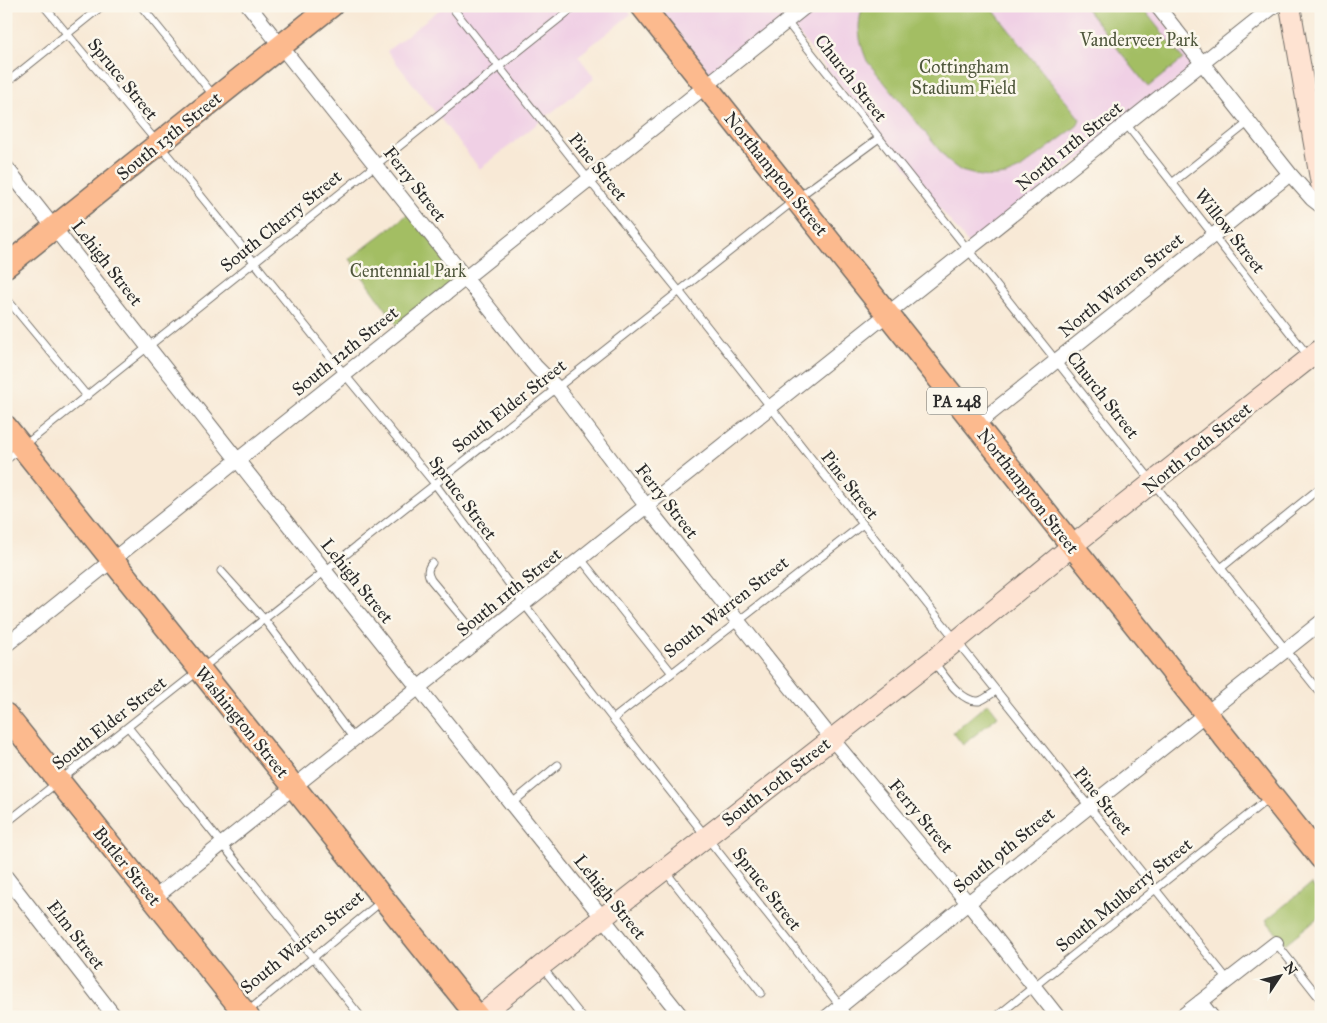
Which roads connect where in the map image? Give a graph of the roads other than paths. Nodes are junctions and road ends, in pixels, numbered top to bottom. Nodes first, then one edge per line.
1 (44, 6) edge
2 (102, 6) edge
3 (141, 6) edge
4 (249, 6) edge
5 (331, 6) edge
6 (451, 6) edge
7 (575, 6) edge
8 (642, 6) edge
9 (806, 6) edge
10 (1157, 6) edge
11 (1274, 6) edge
12 (1290, 6) edge
13 (787, 22) junction
14 (67, 34) junction
15 (281, 46) junction
16 (1202, 63) junction
17 (499, 67) junction
18 (6, 83) edge
19 (706, 87) junction
20 (216, 99) junction
21 (1249, 122) junction
22 (1126, 124) junction
23 (879, 138) junction
24 (157, 144) junction
25 (1318, 155) edge
26 (376, 165) junction
27 (6, 166) edge
28 (1290, 174) junction
29 (589, 180) junction
30 (1172, 182) junction
31 (1321, 184) edge
32 (796, 199) junction
33 (1321, 206) edge
34 (55, 228) junction
35 (1213, 235) junction
36 (968, 250) junction
37 (254, 262) junction
38 (6, 266) edge
39 (466, 279) junction
40 (679, 291) junction
41 (6, 298) edge
42 (888, 314) junction
43 (148, 346) junction
44 (1315, 353) edge
45 (1056, 360) junction
46 (345, 375) junction
47 (556, 388) junction
48 (87, 396) junction
49 (770, 408) junction
50 (976, 425) junction
51 (6, 427) edge
52 (14, 453) edge
53 (238, 461) junction
54 (1153, 482) junction
55 (435, 484) junction
56 (1321, 487) edge
57 (647, 506) junction
58 (862, 524) junction
59 (1072, 546) junction
60 (580, 559) junction
61 (113, 560) junction
62 (432, 563) dead end
63 (1222, 568) junction
64 (222, 571) dead end
65 (325, 571) junction
66 (524, 604) junction
67 (264, 619) junction
68 (738, 621) junction
69 (1321, 622) edge
70 (480, 639) junction
71 (956, 642) junction
72 (6, 645) edge
73 (1286, 649) junction
74 (933, 660) junction
75 (200, 670) junction
76 (672, 673) junction
77 (418, 688) junction
78 (996, 691) junction
79 (1321, 694) edge
80 (1205, 713) junction
81 (6, 715) edge
82 (613, 719) junction
83 (128, 727) junction
84 (832, 738) junction
85 (354, 740) junction
86 (558, 765) dead end
87 (59, 781) junction
88 (294, 787) junction
89 (1272, 796) junction
90 (512, 804) junction
91 (1088, 806) junction
92 (6, 823) edge
93 (707, 837) junction
94 (222, 844) junction
95 (1321, 858) edge
96 (665, 871) junction
97 (6, 877) edge
98 (1155, 889) junction
99 (154, 899) junction
100 (384, 899) junction
101 (968, 903) junction
102 (603, 918) junction
103 (1276, 942) joint
104 (313, 957) junction
105 (541, 966) junction
106 (1228, 980) junction
107 (1034, 986) junction
108 (761, 993) dead end
109 (1321, 1000) edge
110 (1200, 1002) junction
111 (844, 1012) edge
112 (246, 1016) edge
113 (115, 1017) edge
114 (361, 1017) edge
115 (478, 1017) edge
116 (582, 1017) edge
117 (682, 1017) edge
118 (827, 1017) edge
119 (996, 1017) edge
120 (1058, 1017) edge
121 (1181, 1017) edge
122 (1212, 1017) edge

1 - 14 lane, Spruce Street
2 - 14 lane
3 - 20 lane
4 - 15 street, Ferry Street
5 - 15 main road, South 13th Street
6 - 17 lane, Pine Street
7 - 17 lane, South Cherry Street
8 - 19 main road, Northampton Street / PA 248
9 - 13 street, South 12th Street
10 - 16 street
11 - 16 street, North 11th Street
12 - 25 street
13 - 19 street, South 12th Street
13 - 23 lane, Church Street
14 - 18 lane
14 - 24 lane, Spruce Street
15 - 20 main road, South 13th Street
15 - 26 street, Ferry Street
16 - 21 street
16 - 22 street, North 11th Street
17 - 26 lane, South Cherry Street
17 - 29 lane, Pine Street
19 - 29 street, South 12th Street
19 - 32 main road, Northampton Street / PA 248
20 - 24 main road, South 13th Street
21 - 28 street
21 - 30 lane
22 - 30 lane, Willow Street
22 - 36 street, North 11th Street
23 - 32 lane, South Elder Street
23 - 36 lane, Church Street
24 - 34 main road, South 13th Street
24 - 37 lane, Spruce Street
25 - 31 street
26 - 37 lane, South Cherry Street
26 - 39 street, Ferry Street
27 - 34 street, Lehigh Street
28 - 33 street
28 - 35 street, North Warren Street
29 - 39 street, South 12th Street
29 - 40 lane, Pine Street
30 - 35 lane, Willow Street
32 - 40 lane, South Elder Street
32 - 42 main road, Northampton Street / PA 248
34 - 38 main road, South 13th Street
34 - 43 street, Lehigh Street
35 - 44 lane, Willow Street
35 - 45 street, North Warren Street
36 - 42 street, North 11th Street
36 - 45 lane, Church Street
37 - 43 lane, South Cherry Street
37 - 46 lane, Spruce Street
39 - 46 street, South 12th Street
39 - 47 street, Ferry Street
40 - 47 lane, South Elder Street
40 - 49 lane, Pine Street
41 - 48 lane
42 - 49 street, South 11th Street
42 - 50 main road, Northampton Street / PA 248
43 - 48 lane, South Cherry Street
43 - 53 street, Lehigh Street
44 - 54 street, North 10th Street
45 - 50 street, North Warren Street
45 - 54 lane, Church Street
46 - 53 street, South 12th Street
46 - 55 lane, Spruce Street
47 - 55 lane, South Elder Street
47 - 57 street, Ferry Street
48 - 52 lane, South Cherry Street
49 - 57 street, South 11th Street
49 - 58 lane, Pine Street
50 - 59 main road, Northampton Street / PA 248
51 - 52 main road, Washington Street
52 - 61 main road, Washington Street
53 - 61 street, South 12th Street
53 - 65 street, Lehigh Street
54 - 59 street, North 10th Street
54 - 63 lane, Church Street
55 - 65 lane, South Elder Street
55 - 66 lane, Spruce Street
56 - 63 lane
57 - 60 street, South 11th Street
57 - 68 street, Ferry Street
58 - 68 lane, South Warren Street
58 - 71 lane, Pine Street
59 - 71 street, South 10th Street
59 - 80 main road, Northampton Street / PA 248
60 - 66 street, South 11th Street
60 - 76 lane
61 - 72 street, South 12th Street
61 - 75 main road, Washington Street
62 - 70 lane
63 - 73 lane, Church Street
64 - 67 lane
65 - 67 lane, South Elder Street
65 - 77 street, Lehigh Street
66 - 70 street, South 11th Street
66 - 82 lane, Spruce Street
67 - 75 lane, South Elder Street
67 - 85 lane
68 - 76 lane, South Warren Street
68 - 84 street, Ferry Street
69 - 73 street, South 9th Street
70 - 77 street, South 11th Street
71 - 74 street, South 10th Street
71 - 78 lane, Pine Street
73 - 79 lane, Church Street
73 - 80 street, South 9th Street
74 - 78 lane
74 - 84 street, South 10th Street
75 - 83 lane, South Elder Street
75 - 88 main road, Washington Street
76 - 82 lane, South Warren Street
77 - 85 street, South 11th Street
77 - 90 street, Lehigh Street
78 - 91 lane, Pine Street
80 - 89 main road, Northampton Street / PA 248
80 - 91 street, South 9th Street
81 - 87 main road, Butler Street
82 - 93 lane, Spruce Street
83 - 87 lane, South Elder Street
83 - 94 lane
84 - 93 street, South 10th Street
84 - 101 street, Ferry Street
85 - 88 street, South 11th Street
86 - 90 lane
87 - 92 lane, South Elder Street
87 - 99 main road, Butler Street
88 - 94 street, South 11th Street
88 - 100 main road, Washington Street
89 - 95 main road, Northampton Street / PA 248
89 - 98 lane, South Mulberry Street
90 - 102 street, Lehigh Street
91 - 98 lane, Pine Street
91 - 101 street, South 9th Street
93 - 96 street, South 10th Street
93 - 111 lane, Spruce Street
94 - 99 street, South 11th Street
94 - 104 lane
96 - 102 street, South 10th Street
96 - 108 lane
97 - 113 street, Elm Street
98 - 106 lane, Pine Street
98 - 107 lane, South Mulberry Street
99 - 112 main road, Butler Street
100 - 104 lane, South Warren Street
100 - 115 main road, Washington Street
101 - 107 street, Ferry Street
101 - 111 street, South 9th Street
102 - 105 street, South 10th Street
102 - 117 street, Lehigh Street
103 - 106 street
103 - 109 lane
104 - 112 lane, South Warren Street
104 - 114 lane
105 - 115 street, South 10th Street
105 - 116 lane
106 - 110 street
107 - 119 lane, South Mulberry Street
107 - 120 street, Ferry Street
110 - 121 street
110 - 122 street
111 - 118 street, South 9th Street

